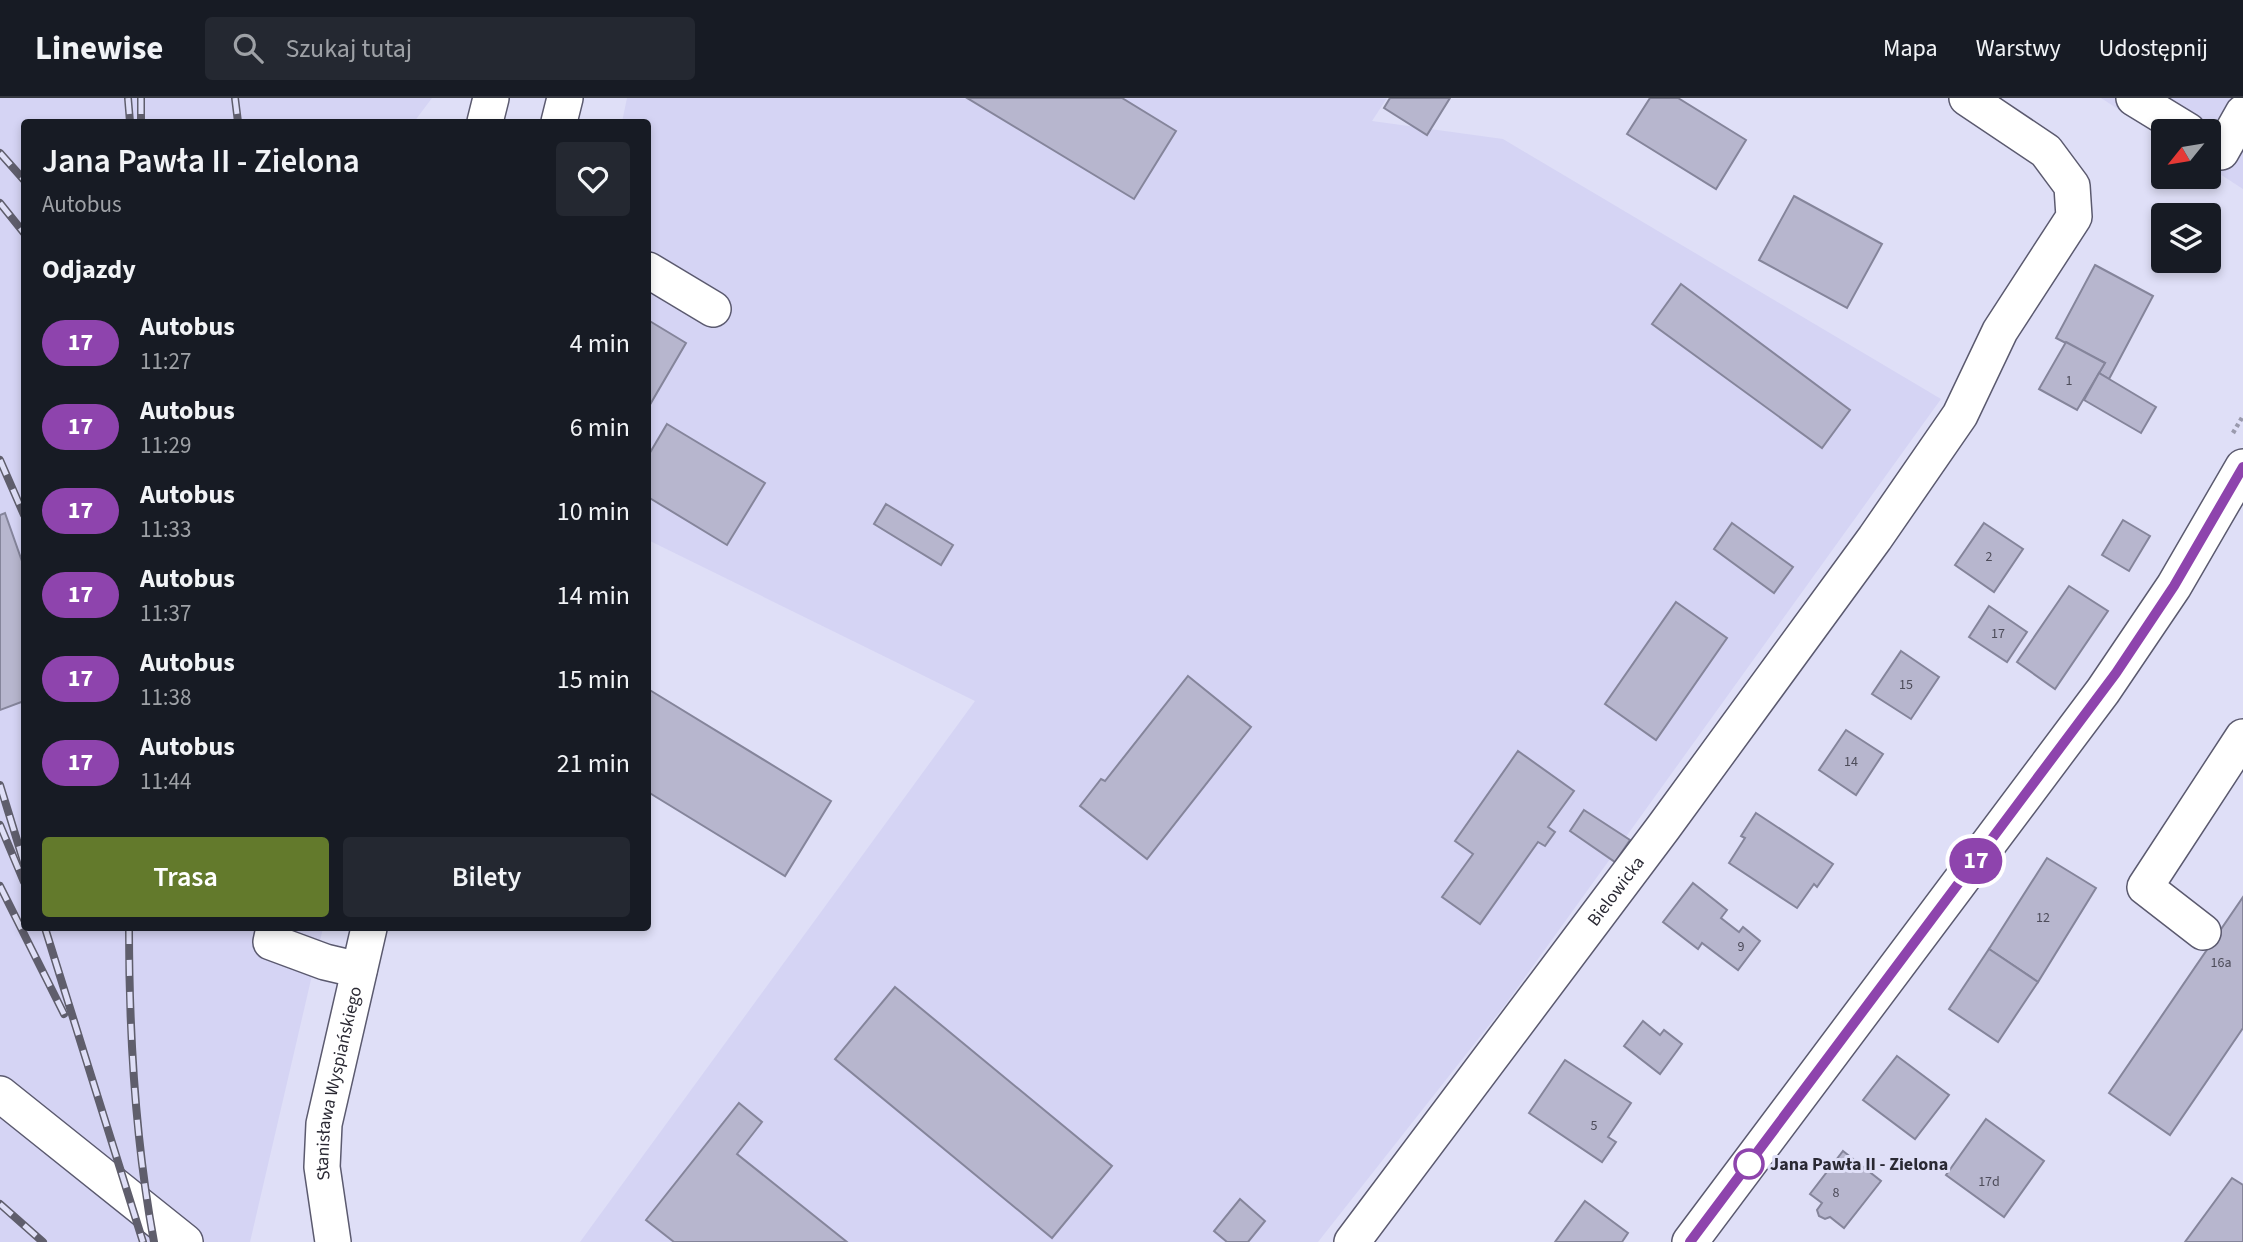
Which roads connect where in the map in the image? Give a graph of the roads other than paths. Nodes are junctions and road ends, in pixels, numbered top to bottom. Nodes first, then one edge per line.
1 (491, 98) edge
2 (565, 98) edge
3 (1967, 98) edge
4 (2134, 98) edge
5 (2243, 113) edge
6 (486, 119) edge
7 (560, 119) edge
8 (2168, 119) edge
9 (2224, 153) edge
10 (651, 272) edge
11 (713, 309) dead end
12 (2243, 467) edge
13 (2243, 737) edge
14 (273, 931) edge
15 (368, 931) edge
16 (2203, 932) dead end
17 (359, 970) junction
18 (0, 1094) edge
19 (185, 1242) edge
20 (333, 1242) edge
21 (1352, 1242) edge
22 (1690, 1242) edge

1 - 6 street
2 - 7 street
3 - 21 street, Bielowicka
4 - 8 street
5 - 9 street
10 - 11 street
12 - 22 street
13 - 16 street
14 - 17 street
15 - 17 street, Stanisława Wyspiańskiego
17 - 20 street, Stanisława Wyspiańskiego
18 - 19 street

